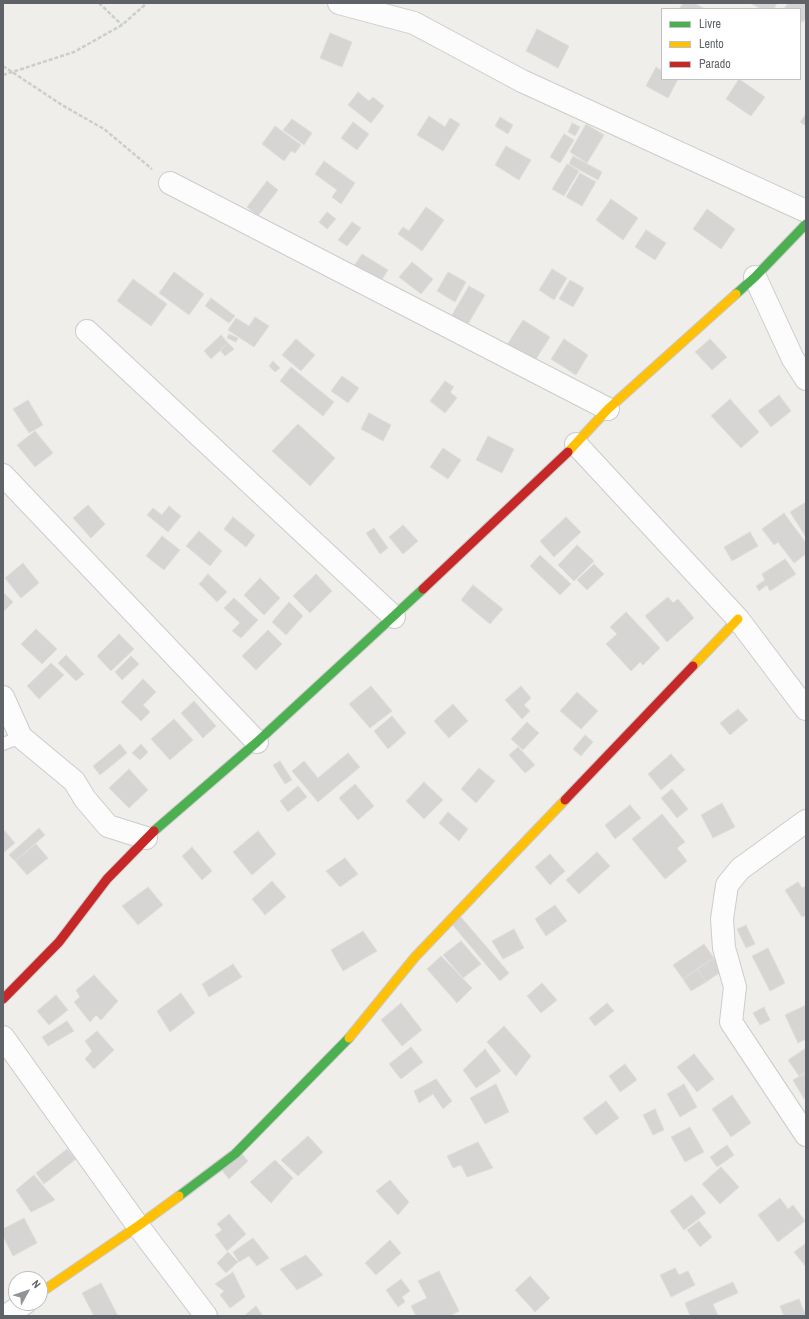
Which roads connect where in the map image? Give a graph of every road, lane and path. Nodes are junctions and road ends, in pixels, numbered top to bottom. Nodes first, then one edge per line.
1 (99, 3) edge
2 (147, 3) edge
3 (340, 3) edge
4 (122, 25) junction
5 (3, 66) edge
6 (12, 72) junction
7 (3, 75) edge
8 (170, 183) joint
9 (806, 211) edge
10 (806, 224) edge
11 (755, 277) junction
12 (87, 331) dead end
13 (806, 379) edge
14 (608, 409) junction
15 (576, 444) junction
16 (3, 475) edge
17 (394, 617) junction
18 (738, 620) junction
19 (3, 697) edge
20 (806, 709) edge
21 (12, 741) edge
22 (257, 742) junction
23 (806, 821) edge
24 (146, 838) junction
25 (3, 999) edge
26 (3, 1037) edge
27 (806, 1135) edge
28 (138, 1226) junction
29 (48, 1288) edge
30 (206, 1316) edge

1 - 4 path
2 - 4 path
3 - 9 street
4 - 6 path
5 - 6 path
6 - 7 path
6 - 8 path
8 - 14 street
10 - 11 street
11 - 13 street
11 - 14 street
12 - 17 street
14 - 15 street
15 - 17 street
15 - 18 street
16 - 22 street
17 - 22 street
18 - 20 street
18 - 28 street
19 - 21 street
21 - 24 street
22 - 24 street
23 - 27 street
24 - 25 street
26 - 28 street
28 - 29 street
28 - 30 street

